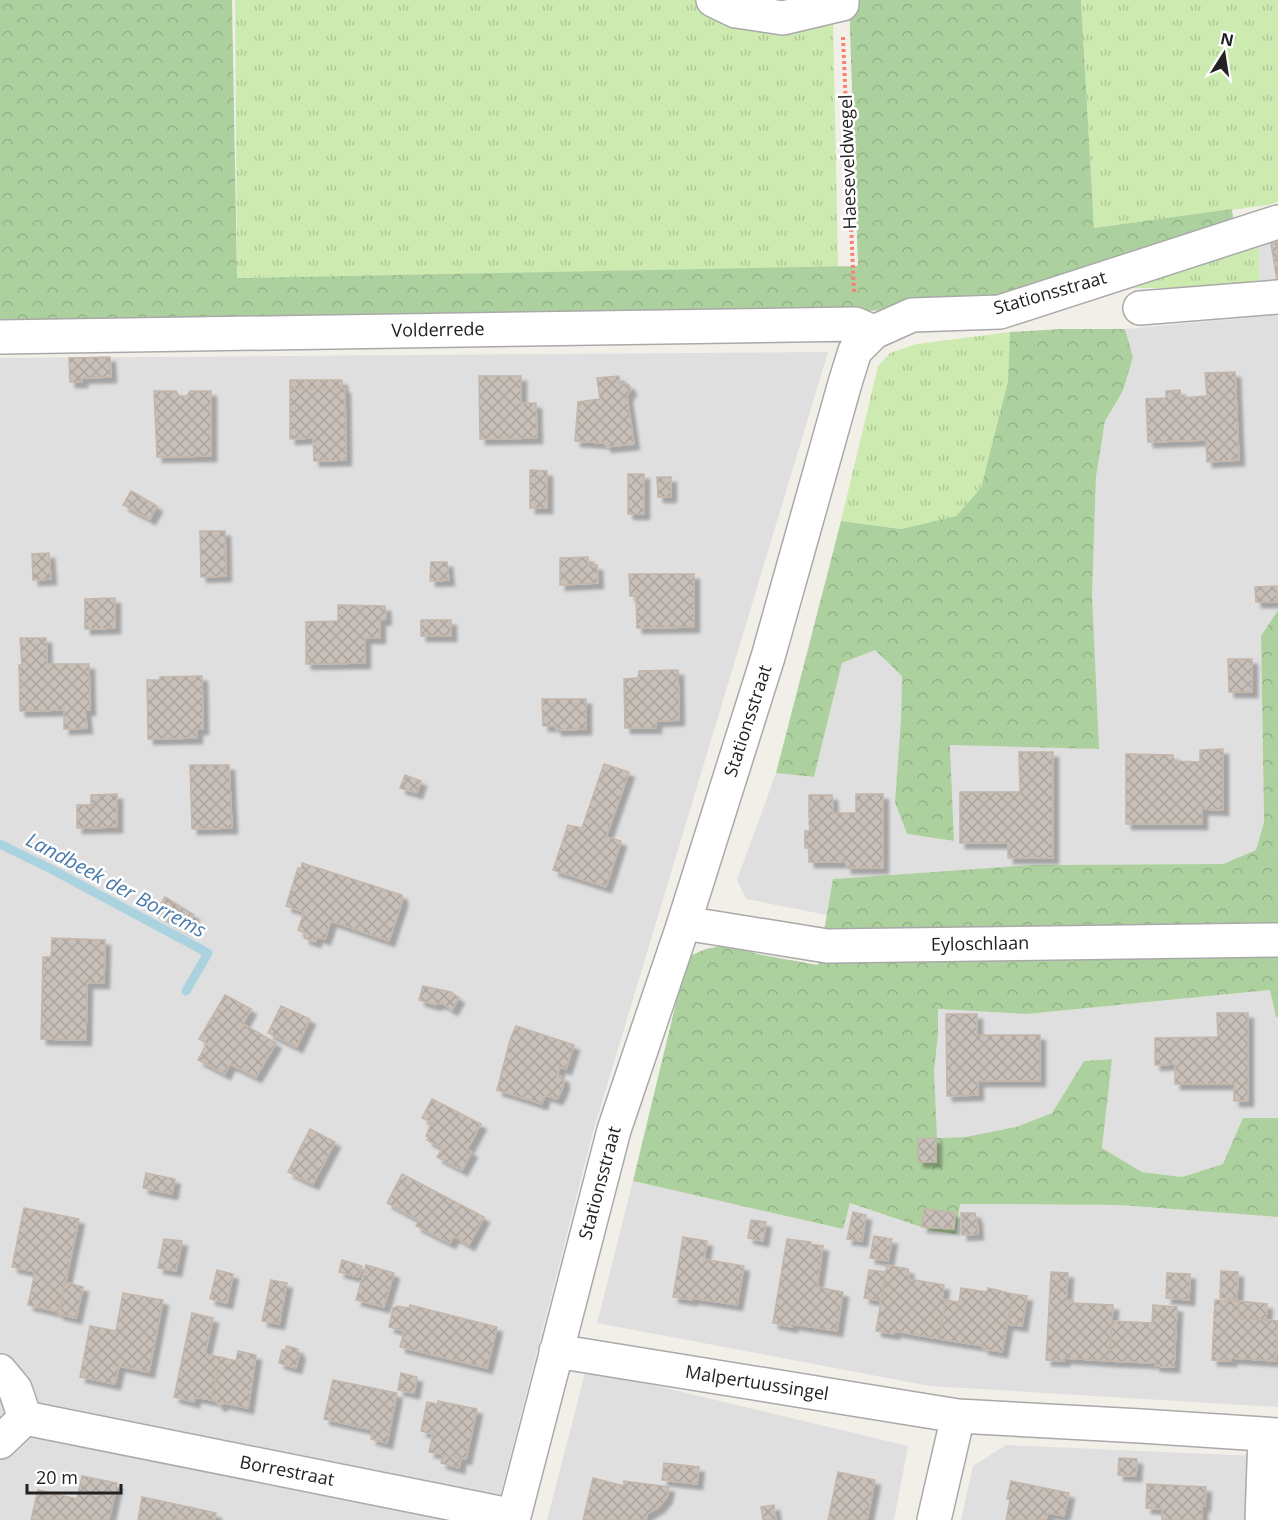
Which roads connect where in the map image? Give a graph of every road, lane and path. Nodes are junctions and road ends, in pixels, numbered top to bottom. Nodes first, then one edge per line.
1 (713, 0) edge
2 (842, 2) edge
3 (1278, 222) edge
4 (1278, 297) edge
5 (1140, 308) dead end
6 (865, 328) junction
7 (0, 337) edge
8 (684, 923) junction
9 (1278, 940) edge
10 (556, 1350) junction
11 (0, 1371) edge
12 (957, 1416) junction
13 (25, 1418) junction
14 (1272, 1435) edge
15 (0, 1443) edge
16 (514, 1518) edge
17 (934, 1520) edge
18 (1262, 1520) edge

1 - 2 street
2 - 6 path, Haeseveldwegel
3 - 6 street, Stationsstraat
4 - 5 street
6 - 7 street, Volderrede
6 - 8 street, Stationsstraat
8 - 9 street, Eyloschlaan
8 - 10 street, Stationsstraat
10 - 12 street, Malpertuussingel
10 - 16 street, Stationsstraat
11 - 13 street
12 - 14 street, Malpertuussingel
12 - 17 street
13 - 15 street
13 - 16 street, Borrestraat
14 - 18 street

